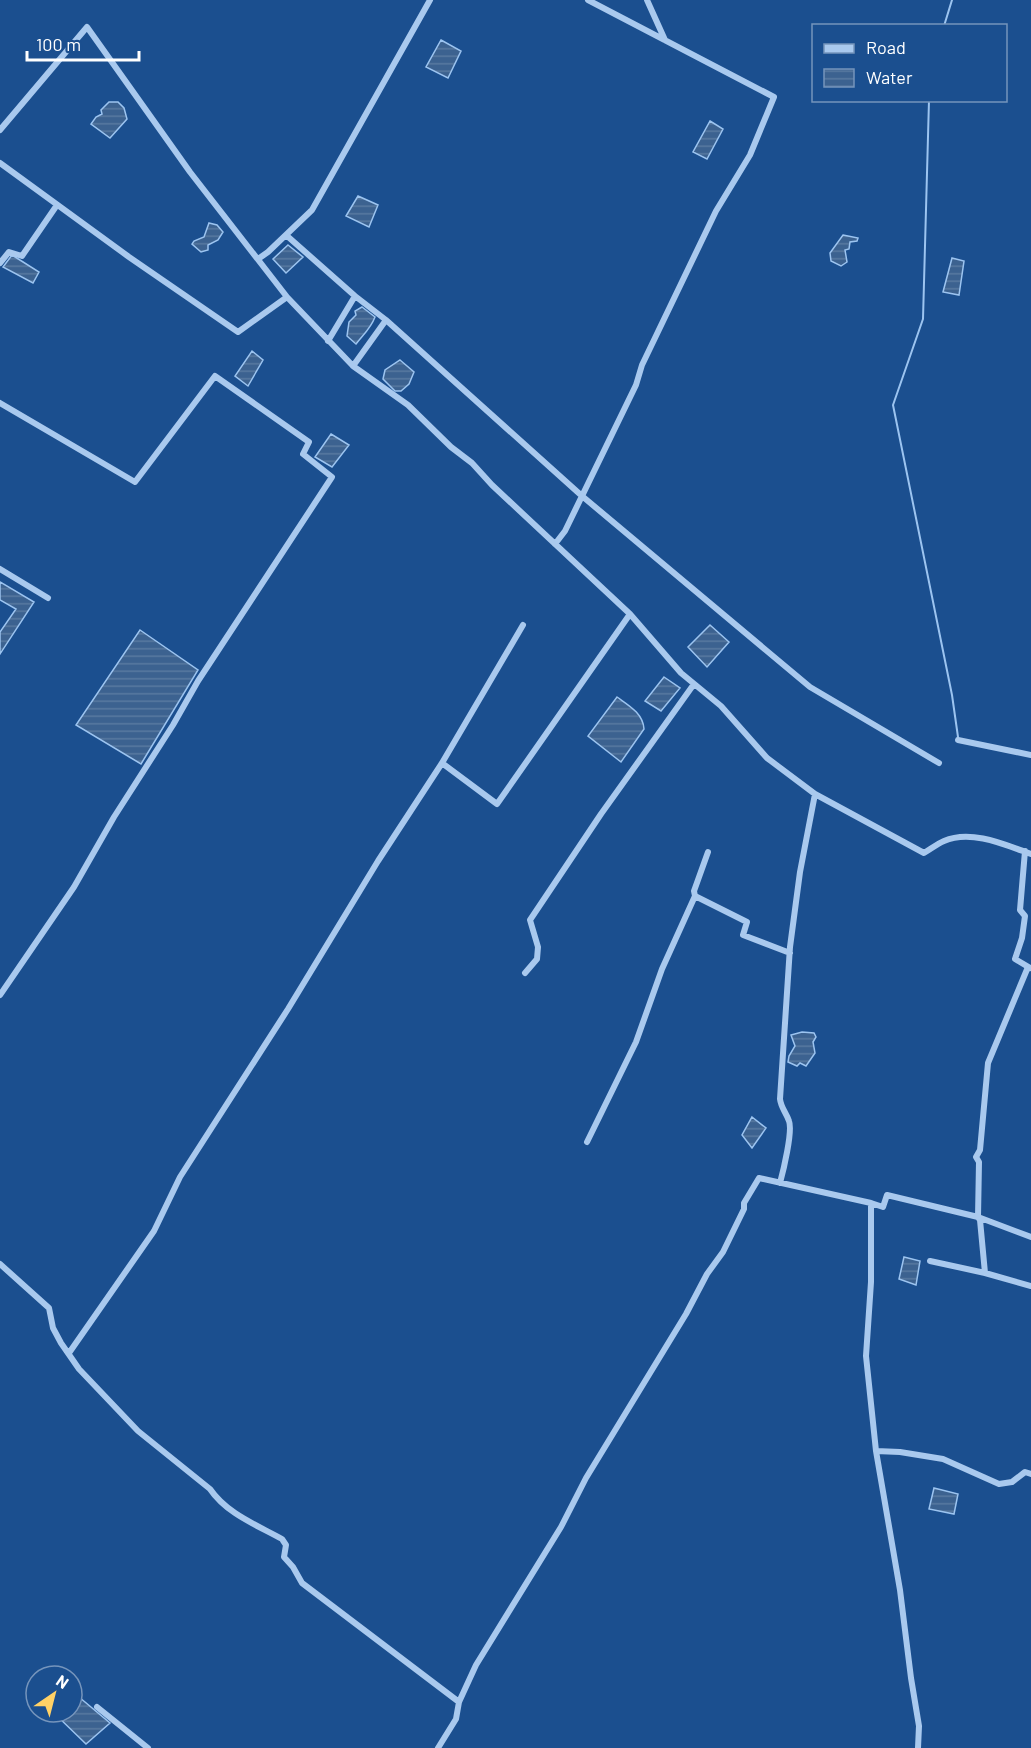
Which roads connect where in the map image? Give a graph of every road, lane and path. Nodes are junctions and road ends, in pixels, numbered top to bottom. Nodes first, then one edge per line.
1 (430, 0) edge
2 (588, 0) edge
3 (647, 0) edge
4 (666, 41) junction
5 (0, 130) edge
6 (0, 163) edge
7 (57, 205) junction
8 (285, 235) junction
9 (258, 259) junction
10 (0, 262) edge
11 (355, 296) junction
12 (287, 297) junction
13 (386, 320) junction
14 (328, 341) junction
15 (353, 366) junction
16 (0, 403) edge
17 (582, 496) junction
18 (555, 544) junction
19 (0, 569) edge
20 (48, 598) dead end
21 (630, 614) junction
22 (523, 625) dead end
23 (694, 684) junction
24 (958, 740) dead end
25 (1031, 755) edge
26 (442, 763) junction
27 (939, 763) dead end
28 (815, 794) junction
29 (708, 852) dead end
30 (1028, 853) edge
31 (695, 896) junction
32 (790, 953) junction
33 (1029, 967) edge
34 (525, 973) dead end
35 (0, 995) edge
36 (587, 1142) dead end
37 (780, 1183) junction
38 (871, 1203) junction
39 (978, 1216) junction
40 (1031, 1236) edge
41 (930, 1261) dead end
42 (0, 1264) edge
43 (985, 1273) junction
44 (1031, 1286) edge
45 (69, 1353) junction
46 (876, 1451) junction
47 (1031, 1474) edge
48 (459, 1702) junction
49 (97, 1707) dead end
50 (148, 1748) edge
51 (438, 1748) edge
52 (918, 1748) edge

1 - 8 street
2 - 4 street
3 - 4 street
4 - 17 street
5 - 9 street
6 - 7 street
7 - 10 street
7 - 12 street
8 - 9 street
8 - 11 street
9 - 12 street
11 - 13 street
11 - 14 street
12 - 14 street
13 - 15 street
13 - 17 street
14 - 15 street
15 - 18 street
16 - 35 street
17 - 18 street
17 - 27 street
18 - 21 street
19 - 20 street
21 - 23 street
21 - 26 street
22 - 26 street
23 - 28 street
23 - 34 street
24 - 25 street
26 - 45 street
28 - 30 street
28 - 32 street
29 - 31 street
30 - 33 street
31 - 32 street
31 - 36 street
32 - 37 street
33 - 39 street
37 - 38 street
37 - 48 street
38 - 39 street
38 - 46 street
39 - 40 street
39 - 43 street
41 - 43 street
42 - 45 street
43 - 44 street
45 - 48 street
46 - 47 street
46 - 52 street
48 - 51 street
49 - 50 street

